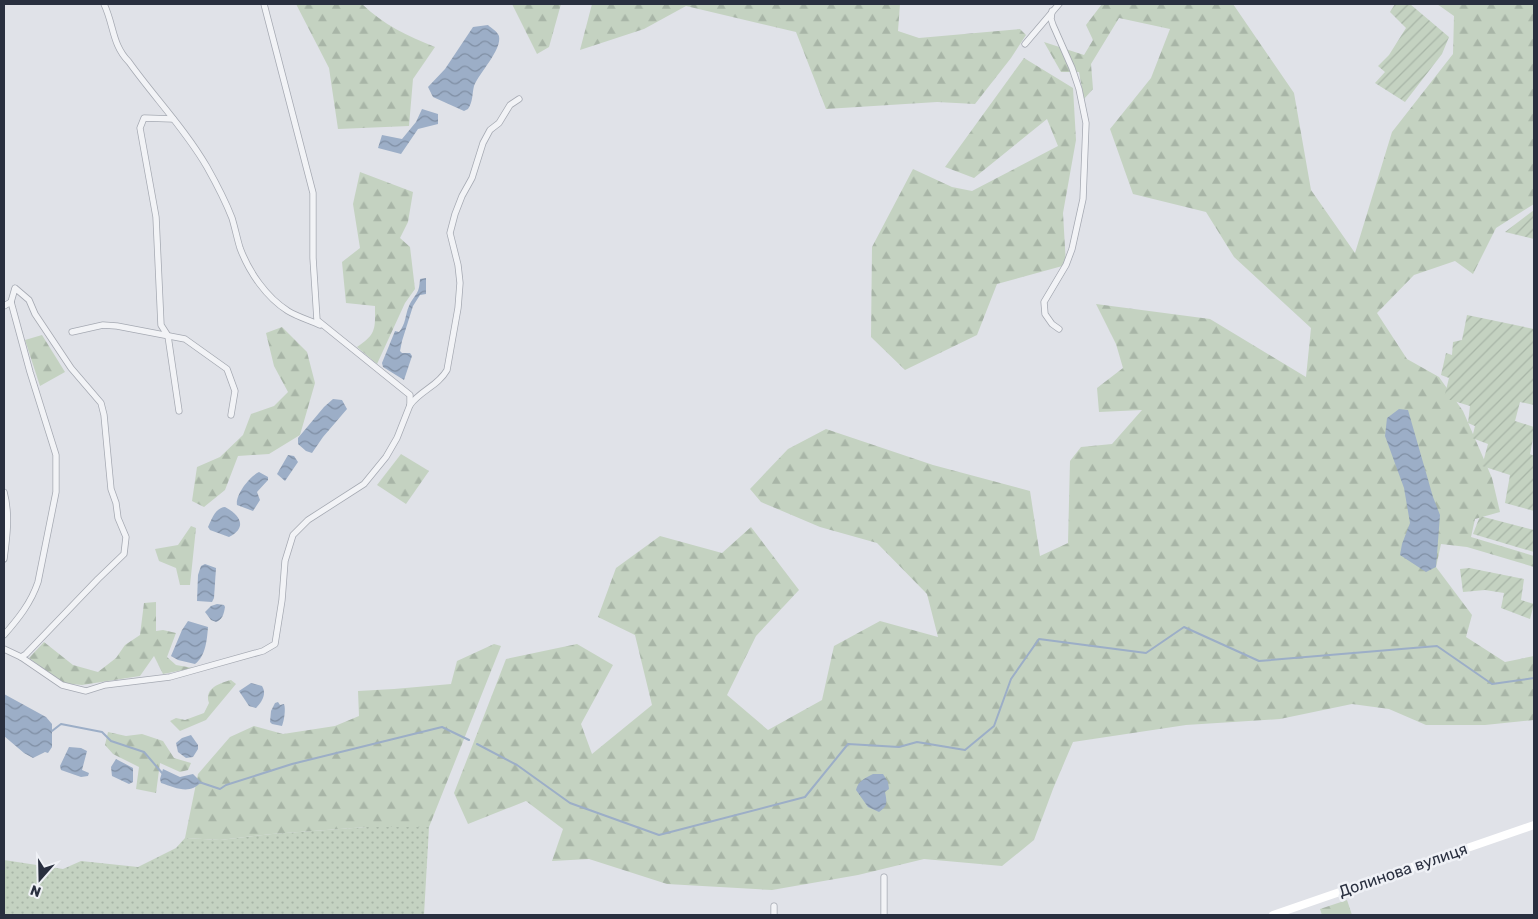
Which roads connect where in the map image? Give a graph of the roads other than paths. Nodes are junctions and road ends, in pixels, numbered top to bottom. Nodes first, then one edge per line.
1 (104, 4) edge
2 (264, 4) edge
3 (1059, 4) edge
4 (1052, 11) junction
5 (1025, 44) dead end
6 (519, 99) dead end
7 (173, 119) junction
8 (11, 302) junction
9 (4, 306) edge
10 (324, 326) junction
11 (1059, 329) dead end
12 (72, 332) dead end
13 (168, 336) junction
14 (410, 405) junction
15 (179, 411) dead end
16 (231, 415) dead end
17 (4, 492) edge
18 (4, 559) edge
19 (4, 635) edge
20 (4, 649) edge
21 (21, 657) junction
22 (1534, 824) edge
23 (884, 877) dead end
24 (774, 906) dead end
25 (774, 915) edge
26 (884, 915) edge
27 (1272, 915) edge

1 - 7 street
2 - 10 street
3 - 4 street
4 - 5 street
4 - 11 street
6 - 14 street
7 - 10 street
7 - 13 street
8 - 9 street
8 - 19 street
8 - 21 street
10 - 14 street
12 - 13 street
13 - 15 street
13 - 16 street
14 - 21 street
17 - 18 street
20 - 21 street
22 - 27 street, Долинова вулиця
23 - 26 street
24 - 25 street

